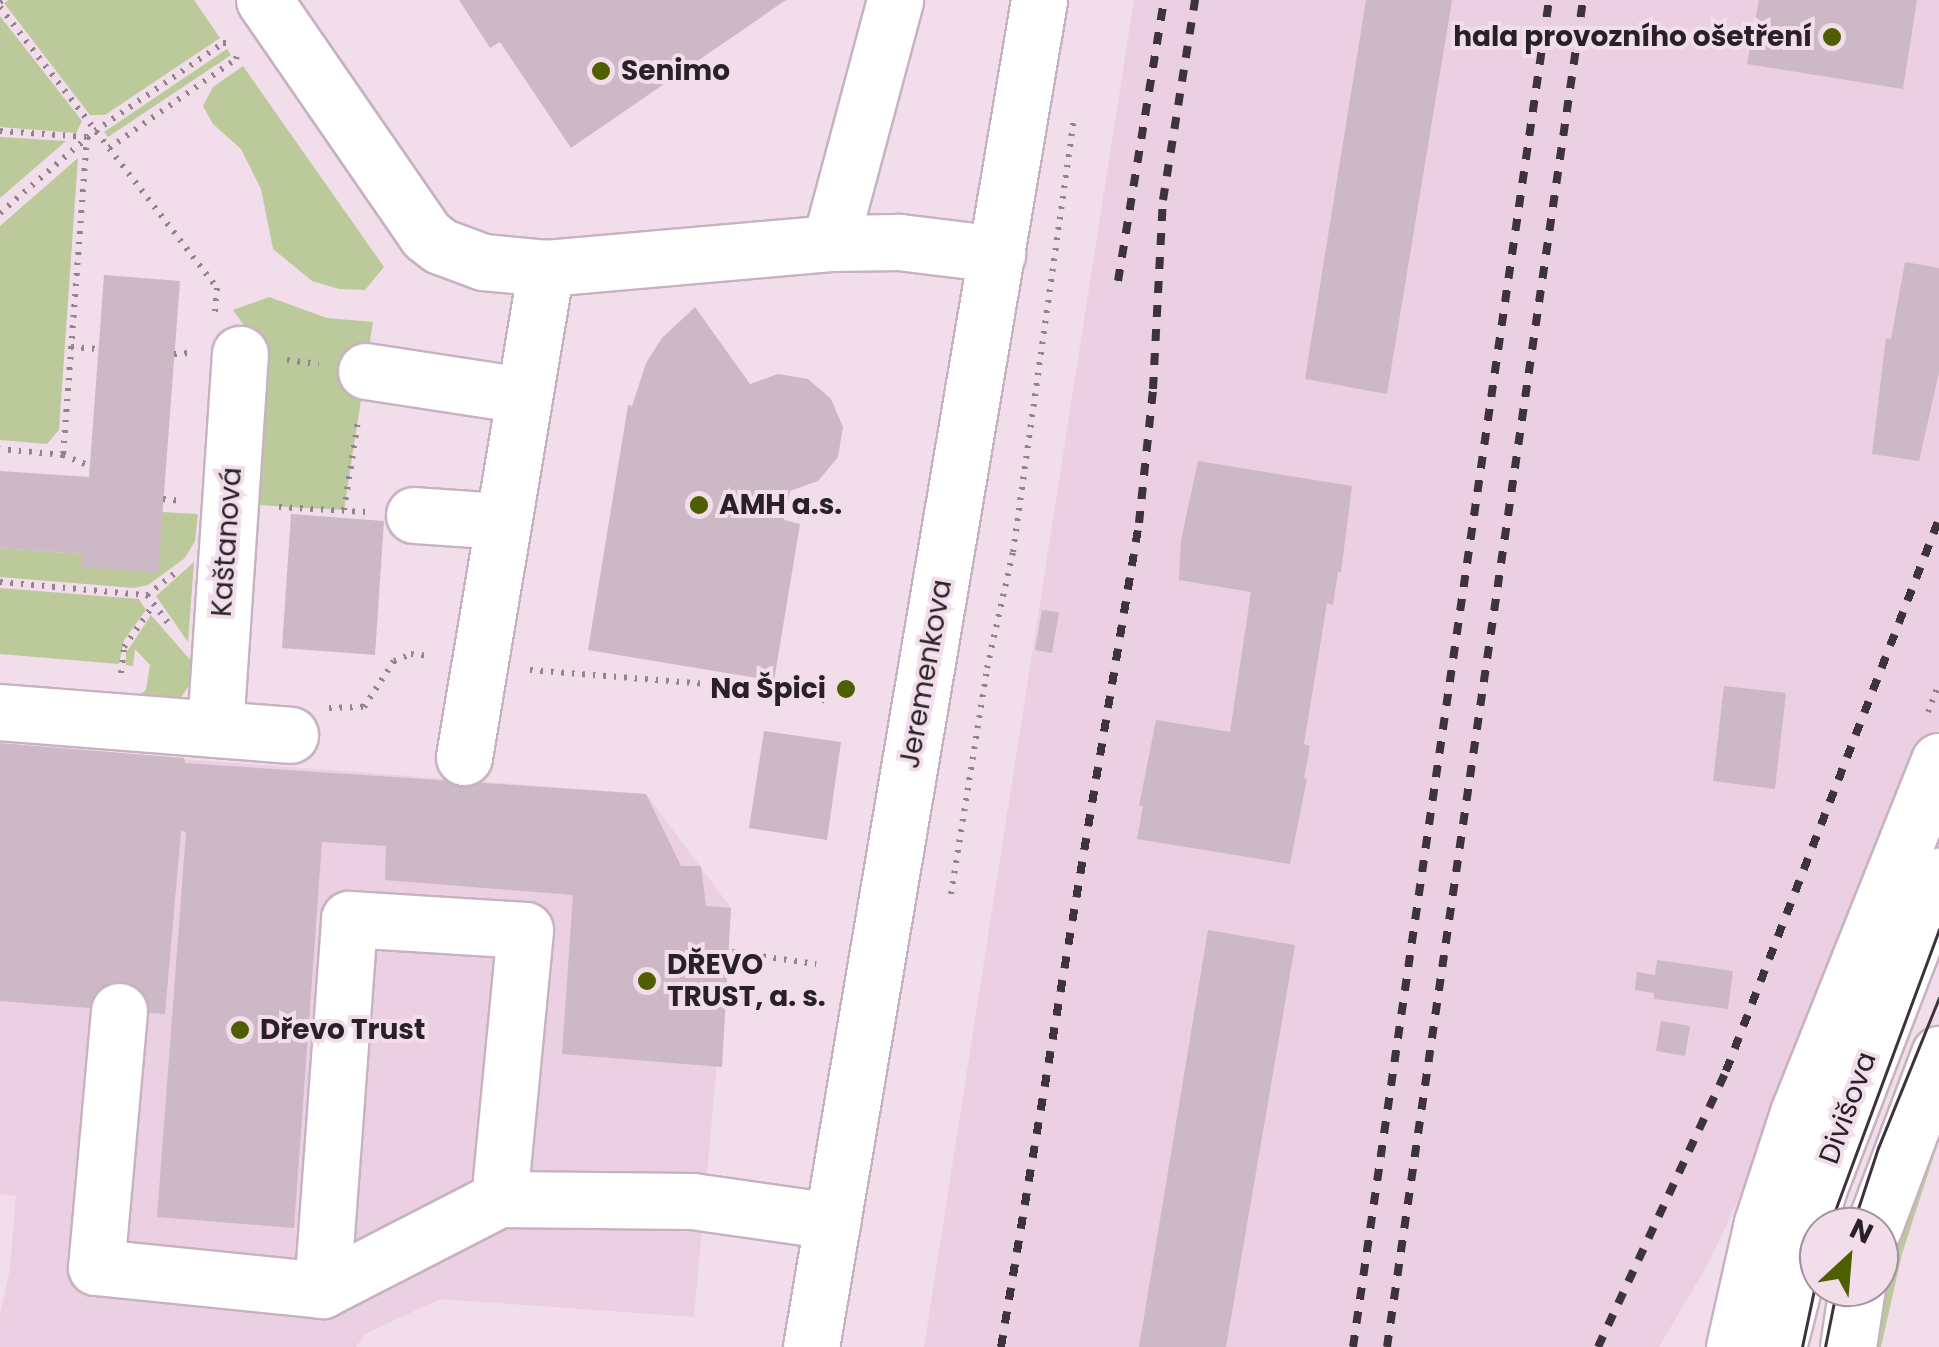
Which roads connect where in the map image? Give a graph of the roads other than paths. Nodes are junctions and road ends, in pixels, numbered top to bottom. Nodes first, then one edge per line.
1 (264, 0) edge
2 (895, 0) edge
3 (1038, 0) edge
4 (830, 242) junction
5 (996, 254) junction
6 (546, 268) junction
7 (227, 337) road end
8 (366, 370) road end
9 (522, 395) junction
10 (414, 514) road end
11 (502, 521) junction
12 (0, 712) edge
13 (214, 729) junction
14 (290, 736) dead end
15 (464, 757) dead end
16 (1939, 760) edge
17 (1934, 904) edge
18 (118, 1010) dead end
19 (1939, 1054) edge
20 (499, 1199) junction
21 (1882, 1207) edge
22 (833, 1222) junction
23 (322, 1290) junction
24 (1853, 1307) edge
25 (811, 1347) edge
26 (1734, 1347) edge
27 (1778, 1347) edge
28 (1848, 1347) edge

1 - 6 street
2 - 4 street
3 - 5 street, Jeremenkova
4 - 5 street
4 - 6 street
5 - 22 street, Jeremenkova
6 - 9 street
7 - 13 street, Kaštanová
8 - 9 street
9 - 11 street
10 - 11 street
11 - 15 street
12 - 13 street
13 - 14 street
16 - 26 street
17 - 27 street, Divišova
18 - 23 street
19 - 21 street
20 - 22 street
20 - 23 street
20 - 23 street
22 - 25 street, Jeremenkova
24 - 28 street

